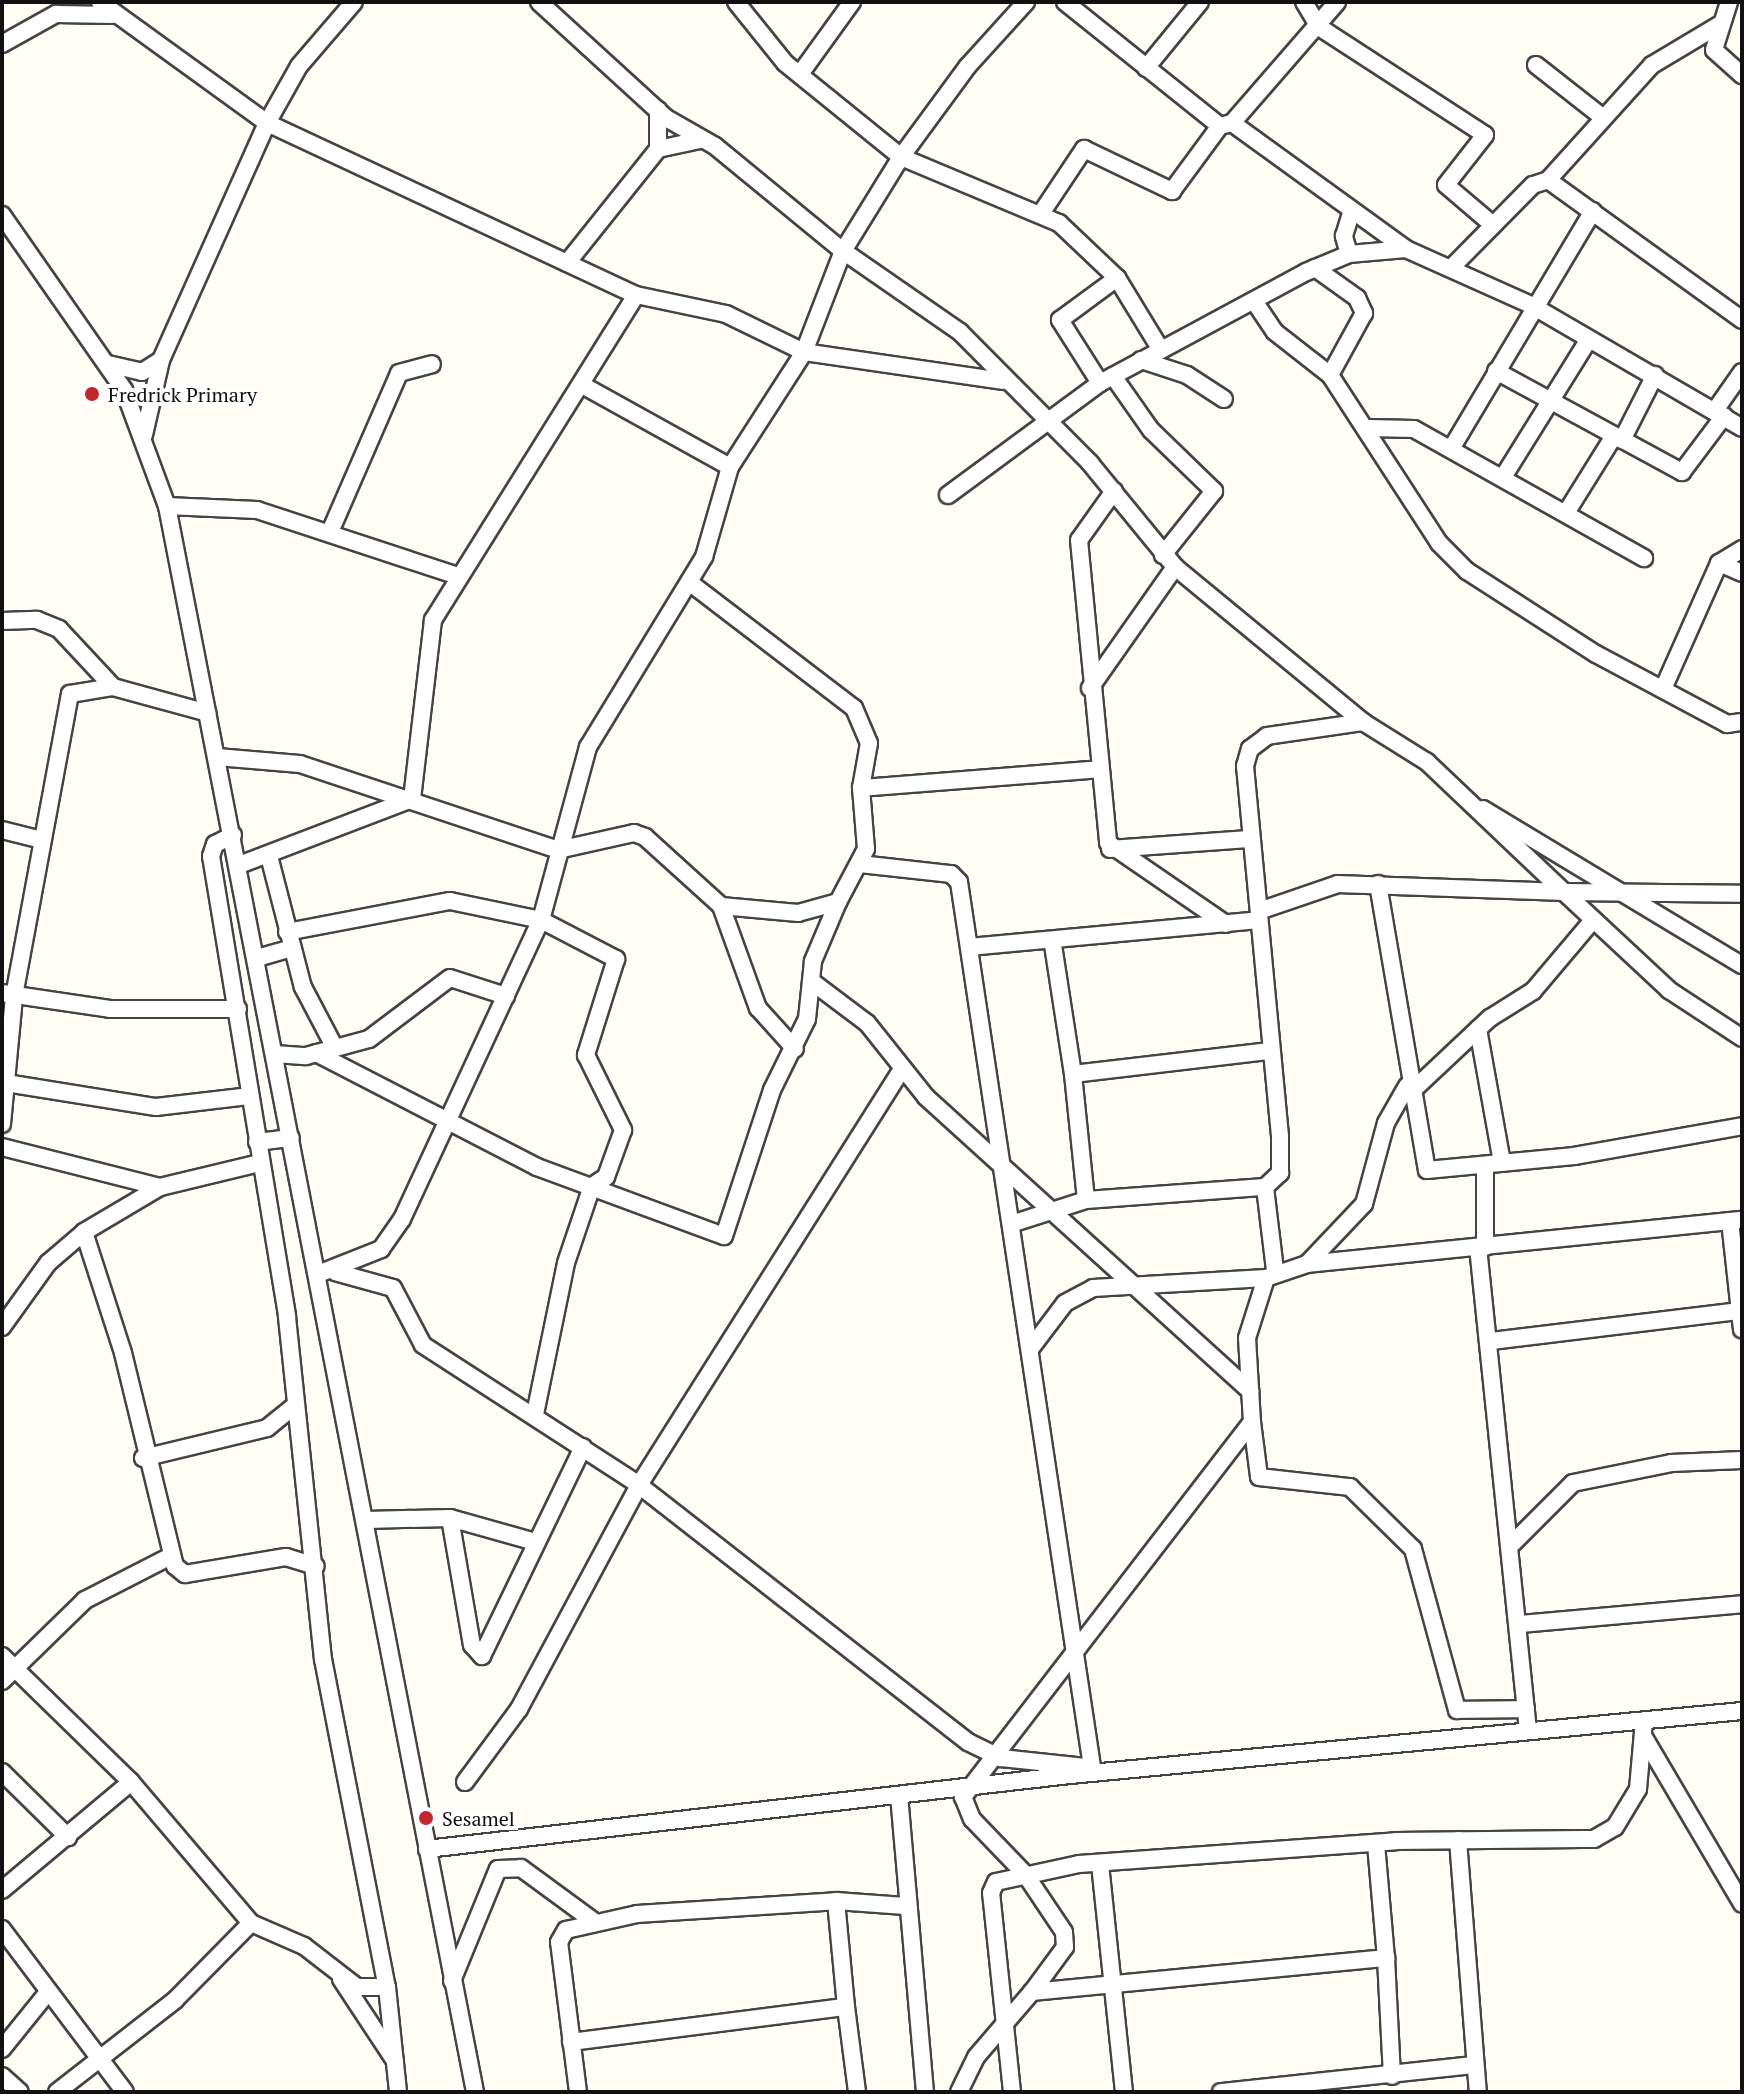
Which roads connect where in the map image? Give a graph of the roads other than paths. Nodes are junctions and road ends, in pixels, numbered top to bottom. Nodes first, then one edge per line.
1 (354, 2) edge
2 (539, 2) edge
3 (736, 2) edge
4 (852, 2) edge
5 (1026, 2) edge
6 (1065, 2) edge
7 (1200, 2) edge
8 (1304, 2) edge
9 (1337, 2) edge
10 (1729, 2) edge
11 (106, 8) edge
12 (1719, 25) junction
13 (1319, 27) junction
14 (2, 44) edge
15 (1536, 65) dead end
16 (1146, 68) junction
17 (800, 74) junction
18 (1742, 75) edge
19 (656, 105) junction
20 (1601, 116) junction
21 (267, 123) junction
22 (1226, 124) junction
23 (700, 140) junction
24 (658, 149) junction
25 (901, 157) junction
26 (1548, 180) junction
27 (1593, 211) junction
28 (1042, 212) junction
29 (1351, 213) junction
30 (2, 215) edge
31 (1493, 225) junction
32 (1406, 249) junction
33 (843, 251) junction
34 (1349, 254) junction
35 (567, 263) junction
36 (1452, 267) junction
37 (1315, 268) junction
38 (1117, 278) junction
39 (636, 295) junction
40 (1254, 301) junction
41 (1531, 305) junction
42 (1742, 320) edge
43 (1589, 339) junction
44 (1161, 350) junction
45 (804, 352) junction
46 (161, 360) junction
47 (1141, 360) junction
48 (108, 364) junction
49 (432, 364) dead end
50 (1496, 371) junction
51 (1742, 372) edge
52 (1330, 375) junction
53 (1655, 375) junction
54 (1106, 380) junction
55 (1003, 381) junction
56 (582, 385) junction
57 (1224, 399) dead end
58 (1549, 399) junction
59 (1720, 413) junction
60 (1047, 418) junction
61 (1368, 428) junction
62 (1742, 428) edge
63 (143, 436) junction
64 (1618, 438) junction
65 (1451, 449) junction
66 (730, 467) junction
67 (1505, 474) junction
68 (1114, 491) junction
69 (948, 495) dead end
70 (167, 506) junction
71 (1566, 513) junction
72 (330, 532) junction
73 (1742, 549) edge
74 (1644, 558) dead end
75 (1169, 561) junction
76 (1719, 563) junction
77 (1742, 573) edge
78 (458, 576) junction
79 (689, 582) junction
80 (2, 621) edge
81 (113, 687) junction
82 (1090, 688) junction
83 (1663, 689) junction
84 (208, 713) junction
85 (1363, 722) junction
86 (1742, 722) edge
87 (217, 757) junction
88 (1100, 769) junction
89 (861, 788) junction
90 (412, 799) junction
91 (1480, 807) junction
92 (2, 830) edge
93 (233, 835) junction
94 (39, 839) junction
95 (1249, 839) junction
96 (1110, 849) junction
97 (558, 850) junction
98 (269, 856) junction
99 (860, 864) junction
100 (239, 865) junction
101 (1378, 884) junction
102 (1564, 892) junction
103 (1630, 893) junction
104 (1742, 894) edge
105 (838, 902) junction
106 (721, 906) junction
107 (1259, 915) junction
108 (541, 920) junction
109 (1593, 920) junction
110 (1226, 924) junction
111 (289, 940) junction
112 (1053, 945) junction
113 (969, 947) junction
114 (1742, 965) edge
115 (258, 966) junction
116 (232, 977) junction
117 (815, 984) junction
118 (8, 994) edge
119 (506, 996) junction
120 (238, 1009) junction
121 (1478, 1029) junction
122 (1742, 1038) edge
123 (335, 1048) junction
124 (795, 1049) junction
125 (1268, 1051) junction
126 (316, 1053) junction
127 (275, 1054) junction
128 (901, 1070) junction
129 (1073, 1074) junction
130 (6, 1083) junction
131 (1409, 1090) junction
132 (250, 1096) junction
133 (447, 1122) junction
134 (2, 1124) edge
135 (1742, 1126) edge
136 (291, 1138) junction
137 (257, 1142) junction
138 (2, 1147) edge
139 (260, 1163) junction
140 (1000, 1163) junction
141 (1502, 1163) junction
142 (1485, 1165) junction
143 (592, 1186) junction
144 (160, 1187) junction
145 (1265, 1187) junction
146 (1086, 1200) junction
147 (1047, 1210) junction
148 (1736, 1220) edge
149 (1011, 1224) junction
150 (84, 1232) junction
151 (1482, 1247) junction
152 (1307, 1264) junction
153 (326, 1273) junction
154 (1270, 1274) junction
155 (1128, 1285) junction
156 (5, 1319) edge
157 (1741, 1320) edge
158 (1491, 1341) junction
159 (1031, 1348) junction
160 (1250, 1391) junction
161 (295, 1405) junction
162 (535, 1414) junction
163 (1252, 1422) junction
164 (583, 1447) junction
165 (143, 1458) junction
166 (1742, 1460) edge
167 (639, 1485) junction
168 (450, 1518) junction
169 (366, 1520) junction
170 (532, 1541) junction
171 (1513, 1543) junction
172 (171, 1556) junction
173 (316, 1566) junction
174 (1742, 1604) edge
175 (1520, 1624) junction
176 (1076, 1649) junction
177 (9, 1661) edge
178 (2, 1681) edge
179 (1526, 1709) junction
180 (1742, 1711) edge
181 (1644, 1720) junction
182 (1528, 1730) junction
183 (1645, 1739) junction
184 (990, 1755) junction
185 (1092, 1770) junction
186 (2, 1772) edge
187 (131, 1782) junction
188 (465, 1782) dead end
189 (967, 1788) junction
190 (899, 1795) junction
191 (68, 1837) junction
192 (1458, 1840) junction
193 (1376, 1844) junction
194 (427, 1849) junction
195 (1100, 1864) junction
196 (1025, 1874) junction
197 (2, 1890) edge
198 (1741, 1899) edge
199 (836, 1901) junction
200 (905, 1906) junction
201 (592, 1920) junction
202 (251, 1923) junction
203 (2, 1929) edge
204 (1386, 1958) junction
205 (341, 1978) junction
206 (1111, 1981) junction
207 (451, 1983) junction
208 (387, 1987) junction
209 (48, 1992) junction
210 (1032, 1992) junction
211 (846, 2007) junction
212 (1007, 2025) junction
213 (571, 2042) junction
214 (2, 2049) edge
215 (104, 2055) junction
216 (395, 2061) junction
217 (1473, 2065) junction
218 (2, 2076) edge
219 (1392, 2076) junction
220 (20, 2092) edge
221 (57, 2092) edge
222 (125, 2092) edge
223 (398, 2092) edge
224 (475, 2092) edge
225 (578, 2092) edge
226 (857, 2092) edge
227 (925, 2092) edge
228 (959, 2092) edge
229 (1012, 2092) edge
230 (1124, 2092) edge
231 (1221, 2092) edge
232 (1478, 2092) edge

1 - 21 street
2 - 19 street
3 - 17 street
4 - 17 street
5 - 25 street
6 - 16 street
7 - 16 street
8 - 13 street
9 - 13 street
10 - 12 street
11 - 14 street
11 - 21 street
12 - 18 street
12 - 20 street
13 - 22 street
13 - 31 street
15 - 20 street
16 - 22 street
17 - 25 street
19 - 23 street
19 - 24 street
20 - 26 street
21 - 35 street
21 - 46 street
22 - 28 street
22 - 29 street
23 - 24 street
23 - 33 street
24 - 35 street
25 - 28 street
25 - 33 street
26 - 27 street
26 - 31 street
27 - 41 street
27 - 42 street
28 - 38 street
29 - 32 street
29 - 34 street
30 - 48 street
31 - 36 street
32 - 34 street
32 - 36 street
33 - 45 street
33 - 55 street
34 - 37 street
35 - 39 street
36 - 41 street
37 - 40 street
37 - 52 street
38 - 44 street
38 - 54 street
39 - 45 street
39 - 56 street
40 - 44 street
40 - 52 street
41 - 43 street
41 - 50 street
43 - 53 street
43 - 58 street
44 - 47 street
45 - 55 street
45 - 66 street
46 - 48 street
46 - 63 street
47 - 54 street
47 - 57 street
48 - 63 street
49 - 72 street
50 - 58 street
50 - 65 street
51 - 59 street
52 - 61 street
53 - 59 street
53 - 64 street
54 - 60 street
54 - 75 street
55 - 60 street
56 - 66 street
56 - 78 street
58 - 64 street
58 - 67 street
59 - 62 street
59 - 64 street
60 - 68 street
60 - 69 street
61 - 65 street
61 - 83 street
63 - 70 street
64 - 71 street
65 - 67 street
66 - 79 street
67 - 71 street
68 - 75 street
68 - 82 street
70 - 72 street
70 - 84 street
71 - 74 street
72 - 78 street
73 - 76 street
75 - 82 street
75 - 85 street
76 - 77 street
76 - 83 street
78 - 90 street
79 - 89 street
79 - 97 street
80 - 81 street
81 - 84 street
81 - 94 street
82 - 88 street
83 - 86 street
84 - 87 street
85 - 91 street
85 - 95 street
87 - 90 street
87 - 93 street
88 - 89 street
88 - 96 street
89 - 99 street
90 - 97 street
90 - 98 street
91 - 102 street
91 - 103 street
92 - 94 street
93 - 100 street
93 - 116 street
94 - 118 street
95 - 96 street
95 - 107 street
96 - 110 street
97 - 106 street
97 - 108 street
98 - 100 street
98 - 111 street
99 - 105 street
99 - 113 street
100 - 115 street
101 - 102 street
101 - 107 street
101 - 131 street
102 - 103 street
102 - 109 street
103 - 104 street
103 - 114 street
105 - 106 street
105 - 117 street
106 - 124 street
107 - 110 street
107 - 125 street
108 - 111 street
108 - 119 street
108 - 143 street
109 - 121 street
109 - 122 street
110 - 112 street
111 - 115 street
111 - 123 street
112 - 113 street
112 - 129 street
113 - 140 street
115 - 116 street
115 - 127 street
116 - 120 street
117 - 124 street
117 - 128 street
118 - 120 street
118 - 130 street
119 - 123 street
119 - 133 street
120 - 132 street
121 - 131 street
121 - 141 street
123 - 126 street
124 - 143 street
125 - 129 street
125 - 145 street
126 - 127 street
126 - 133 street
127 - 136 street
128 - 140 street
128 - 167 street
129 - 146 street
130 - 132 street
130 - 134 street
131 - 142 street
131 - 152 street
132 - 137 street
133 - 143 street
133 - 153 street
135 - 141 street
136 - 137 street
136 - 153 street
137 - 139 street
138 - 144 street
139 - 144 street
139 - 161 street
140 - 147 street
140 - 149 street
141 - 142 street
142 - 151 street
143 - 162 street
144 - 150 street
145 - 146 street
145 - 154 street
146 - 147 street
147 - 149 street
147 - 155 street
148 - 151 street
148 - 157 street
149 - 159 street
150 - 156 street
150 - 165 street
151 - 152 street
151 - 158 street
152 - 154 street
153 - 162 street
153 - 169 street
154 - 155 street
154 - 160 street
155 - 159 street
155 - 160 street
157 - 158 street
158 - 171 street
159 - 176 street
160 - 163 street
161 - 165 street
161 - 173 street
162 - 164 street
163 - 176 street
163 - 179 street
164 - 167 street
164 - 170 street
165 - 172 street
166 - 171 street
167 - 184 street
167 - 188 street
168 - 169 street
168 - 170 street
168 - 170 street
169 - 194 street
171 - 175 street
172 - 173 street
172 - 177 street
173 - 208 street
174 - 175 street
175 - 179 street
176 - 184 street
176 - 185 street
177 - 178 street
177 - 187 street
179 - 182 street
180 - 181 street
181 - 182 street
181 - 183 street
182 - 185 street
183 - 192 street
183 - 198 street
184 - 185 street
184 - 189 street
185 - 189 street
186 - 191 street
187 - 191 street
187 - 202 street
189 - 190 street
189 - 196 street
190 - 194 street
190 - 200 street
191 - 197 street
192 - 193 street
192 - 217 street
193 - 195 street
193 - 204 street
194 - 207 street
195 - 196 street
195 - 206 street
196 - 210 street
196 - 212 street
199 - 200 street
199 - 201 street
199 - 211 street
200 - 227 street
201 - 207 street
201 - 213 street
202 - 205 street
202 - 215 street
203 - 209 street
204 - 206 street
204 - 219 street
205 - 208 street
205 - 216 street
206 - 210 street
206 - 230 street
207 - 224 street
208 - 216 street
209 - 214 street
209 - 215 street
210 - 212 street
211 - 213 street
211 - 226 street
212 - 228 street
212 - 229 street
213 - 225 street
215 - 221 street
215 - 222 street
216 - 223 street
217 - 219 street
217 - 232 street
218 - 220 street
219 - 231 street

